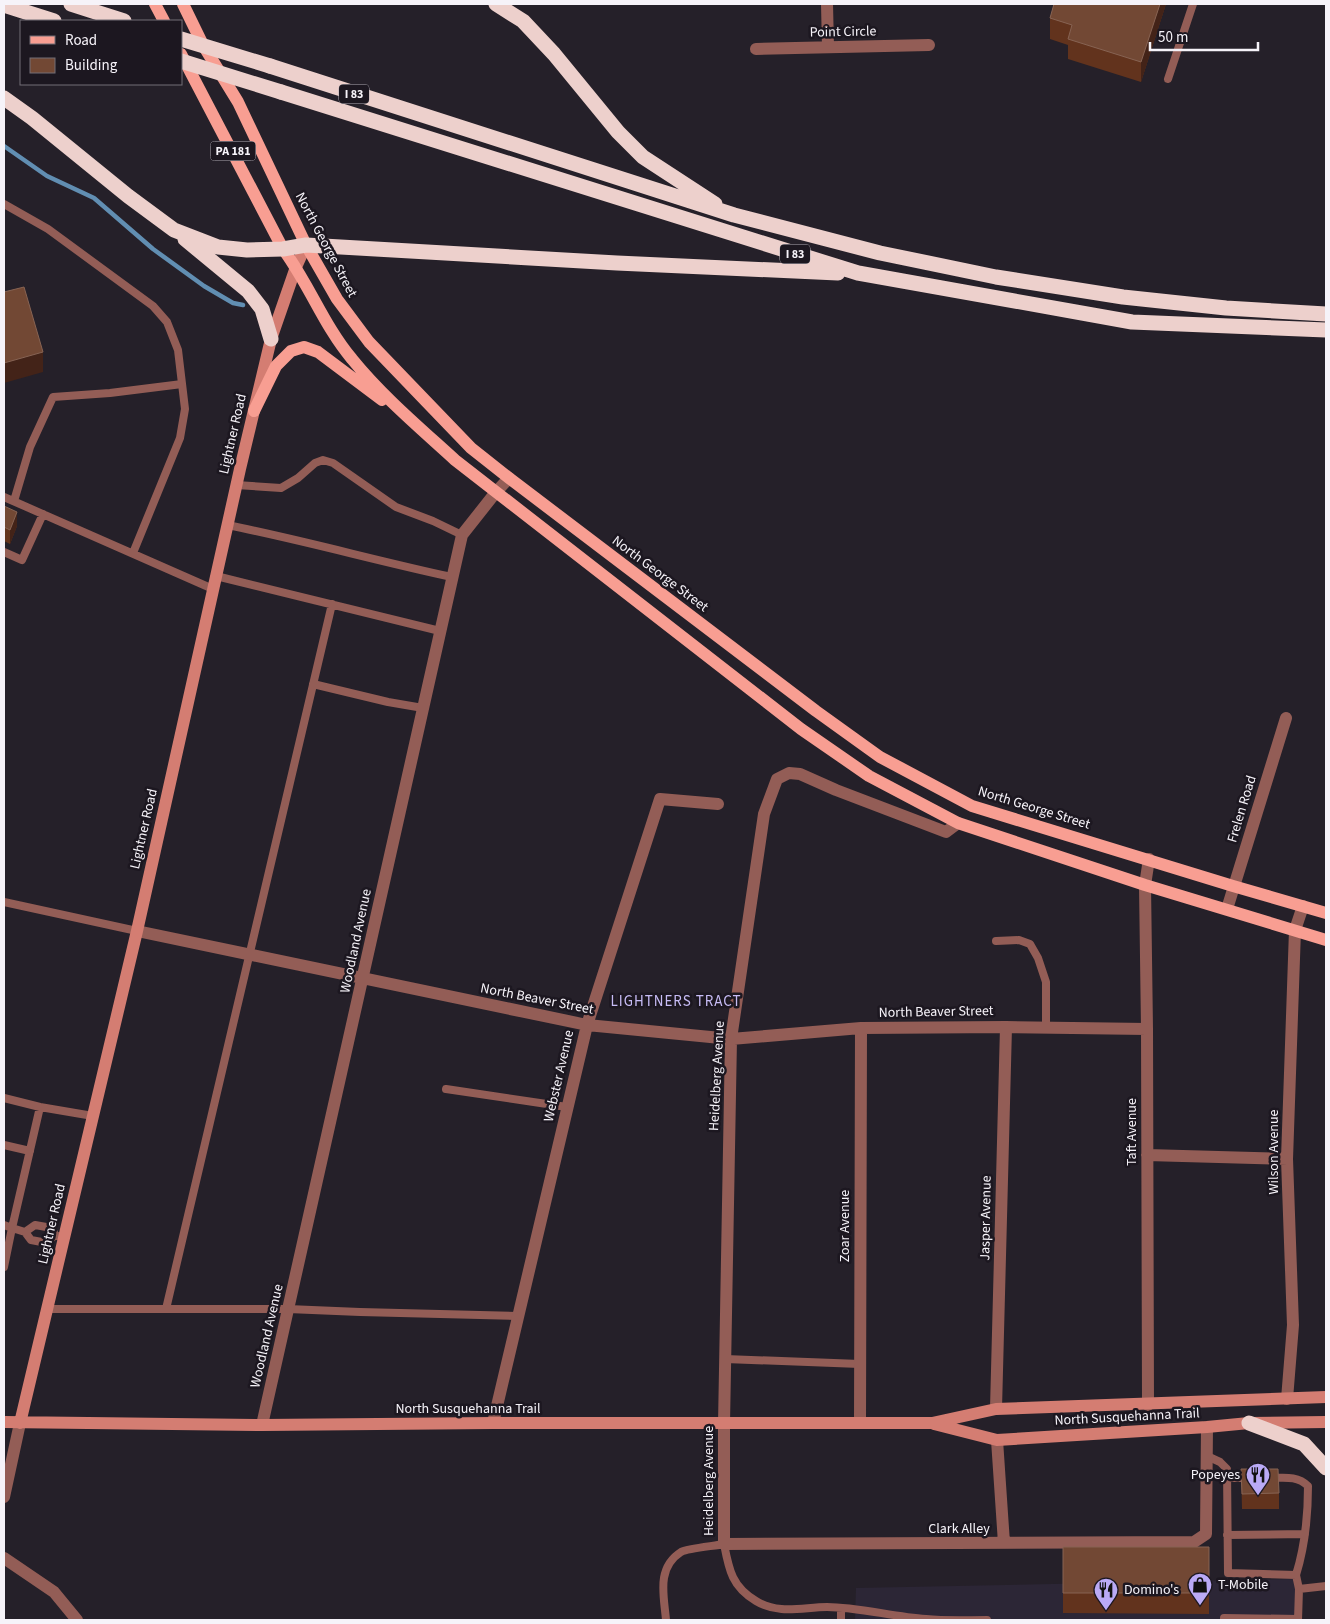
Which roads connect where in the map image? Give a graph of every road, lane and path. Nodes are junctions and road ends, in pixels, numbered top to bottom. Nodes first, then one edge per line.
1 (70, 4) edge
2 (155, 4) edge
3 (184, 4) edge
4 (496, 4) edge
5 (827, 4) edge
6 (1193, 4) edge
7 (4, 5) edge
8 (51, 20) edge
9 (121, 20) edge
10 (163, 20) edge
11 (182, 39) edge
12 (930, 45) dead end
13 (828, 47) junction
14 (756, 49) dead end
15 (182, 56) edge
16 (182, 61) edge
17 (1168, 79) dead end
18 (4, 98) edge
19 (4, 204) edge
20 (734, 215) junction
21 (174, 230) junction
22 (306, 245) junction
23 (283, 249) junction
24 (296, 267) junction
25 (858, 274) junction
26 (1326, 314) edge
27 (1326, 330) edge
28 (271, 339) junction
29 (182, 384) junction
30 (254, 412) junction
31 (408, 418) junction
32 (509, 478) junction
33 (236, 485) junction
34 (496, 492) junction
35 (4, 496) edge
36 (14, 501) junction
37 (43, 514) junction
38 (227, 525) junction
39 (462, 535) junction
40 (4, 552) edge
41 (132, 553) junction
42 (452, 577) junction
43 (215, 582) junction
44 (332, 604) junction
45 (440, 631) junction
46 (313, 684) junction
47 (423, 708) junction
48 (1286, 718) dead end
49 (718, 804) dead end
50 (958, 823) junction
51 (1149, 859) junction
52 (1145, 885) junction
53 (1233, 886) junction
54 (4, 902) edge
55 (1302, 906) junction
56 (1227, 909) junction
57 (1326, 913) edge
58 (1295, 930) junction
59 (137, 931) junction
60 (1326, 940) edge
61 (996, 941) dead end
62 (249, 955) junction
63 (363, 979) junction
64 (587, 1025) junction
65 (1006, 1027) junction
66 (1046, 1027) junction
67 (861, 1028) junction
68 (1147, 1029) junction
69 (732, 1039) junction
70 (446, 1090) dead end
71 (4, 1098) edge
72 (40, 1107) junction
73 (567, 1107) junction
74 (93, 1116) junction
75 (4, 1145) edge
76 (30, 1151) junction
77 (1147, 1155) junction
78 (1287, 1159) junction
79 (8, 1227) edge
80 (25, 1232) junction
81 (60, 1237) junction
82 (6, 1247) edge
83 (4, 1267) edge
84 (47, 1309) junction
85 (166, 1309) junction
86 (288, 1309) junction
87 (518, 1316) junction
88 (725, 1359) junction
89 (860, 1364) junction
90 (1326, 1397) edge
91 (1287, 1399) junction
92 (1148, 1405) junction
93 (996, 1409) junction
94 (4, 1422) edge
95 (1326, 1422) edge
96 (20, 1423) junction
97 (493, 1423) junction
98 (860, 1423) junction
99 (932, 1423) junction
100 (1249, 1423) junction
101 (724, 1424) junction
102 (262, 1425) junction
103 (1208, 1427) junction
104 (997, 1440) junction
105 (1207, 1456) junction
106 (1326, 1468) edge
107 (1227, 1478) junction
108 (4, 1497) edge
109 (1305, 1534) junction
110 (1228, 1535) junction
111 (1004, 1543) junction
112 (724, 1544) junction
113 (4, 1558) edge
114 (1296, 1575) junction
115 (1326, 1586) edge
116 (1299, 1589) junction
117 (841, 1609) junction
118 (78, 1620) edge
119 (666, 1620) edge
120 (841, 1620) edge
121 (987, 1620) edge
122 (1224, 1620) edge
123 (1298, 1620) edge

1 - 9 highway
2 - 10 main road
3 - 22 main road, North George Street
4 - 20 highway
5 - 13 street
6 - 17 lane
7 - 8 highway
11 - 20 highway, I 83, bridge
12 - 13 street, Point Circle
13 - 14 street, Point Circle
15 - 23 main road, PA 181
16 - 25 highway, I 83, bridge
18 - 21 highway
19 - 29 lane
20 - 26 highway, I 83
21 - 23 highway
21 - 28 highway
22 - 23 highway
22 - 24 main road, Lightner Road
22 - 25 highway
22 - 32 main road, North George Street
23 - 24 main road
24 - 28 main road, Lightner Road
24 - 31 main road
25 - 27 highway, I 83
28 - 30 main road, Lightner Road
29 - 36 lane
29 - 41 lane
30 - 31 main road
30 - 33 main road, Lightner Road
31 - 34 main road
32 - 34 street, Woodland Avenue
32 - 51 main road, North George Street
33 - 38 main road, Lightner Road
33 - 39 lane
34 - 39 street, Woodland Avenue
34 - 50 main road
35 - 36 lane
36 - 37 lane
37 - 40 lane
37 - 41 lane
38 - 42 lane
38 - 43 main road, Lightner Road
39 - 42 street, Woodland Avenue
41 - 43 lane
42 - 45 street, Woodland Avenue
43 - 44 lane
43 - 59 main road, Lightner Road
44 - 45 lane
44 - 46 lane
45 - 47 street, Woodland Avenue
46 - 47 lane
46 - 62 lane
47 - 63 street, Woodland Avenue
48 - 53 street, Frelen Road
49 - 64 street, Webster Avenue
50 - 52 main road
50 - 69 street, Heidelberg Avenue
51 - 52 street, Taft Avenue
51 - 53 main road, North George Street
52 - 56 main road
52 - 68 street, Taft Avenue
53 - 55 main road, North George Street
53 - 56 street, Frelen Road
54 - 59 lane
55 - 57 main road, North George Street
55 - 58 street, Wilson Avenue
56 - 58 main road
58 - 60 main road
58 - 78 street, Wilson Avenue
59 - 62 street, North Beaver Street
59 - 74 main road, Lightner Road
61 - 66 lane
62 - 63 street, North Beaver Street
62 - 85 lane
63 - 64 street, North Beaver Street
63 - 86 street, Woodland Avenue
64 - 69 street, North Beaver Street
64 - 73 street, Webster Avenue
65 - 66 street, North Beaver Street
65 - 67 street, North Beaver Street
65 - 93 street, Jasper Avenue
66 - 68 street, North Beaver Street
67 - 69 street, North Beaver Street
67 - 89 street, Zoar Avenue
68 - 77 street, Taft Avenue
69 - 88 street, Heidelberg Avenue
70 - 73 lane
71 - 72 lane
72 - 74 lane
72 - 76 lane
73 - 87 street, Webster Avenue
74 - 81 main road, Lightner Road
75 - 76 lane
76 - 79 lane
77 - 78 street
77 - 92 street, Taft Avenue
78 - 91 street, Wilson Avenue
79 - 80 lane
79 - 82 lane
80 - 81 lane
80 - 81 lane
81 - 84 main road, Lightner Road
82 - 83 lane
84 - 85 lane
84 - 96 main road, Lightner Road
85 - 86 lane
86 - 87 lane
86 - 102 street, Woodland Avenue
87 - 97 street, Webster Avenue
88 - 89 lane
88 - 101 street, Heidelberg Avenue
89 - 98 street, Zoar Avenue
90 - 91 main road, North Susquehanna Trail
91 - 92 main road, North Susquehanna Trail
92 - 93 main road, North Susquehanna Trail
93 - 99 main road, North Susquehanna Trail
94 - 96 main road, North Susquehanna Trail
95 - 100 main road, North Susquehanna Trail
96 - 102 main road, North Susquehanna Trail
96 - 108 street
97 - 101 main road, North Susquehanna Trail
97 - 102 main road, North Susquehanna Trail
98 - 99 main road, North Susquehanna Trail
98 - 101 main road, North Susquehanna Trail
99 - 104 main road, North Susquehanna Trail
100 - 103 main road, North Susquehanna Trail
100 - 106 highway
101 - 112 street, Heidelberg Avenue
103 - 104 main road, North Susquehanna Trail
103 - 105 street
104 - 111 street
105 - 107 lane
105 - 111 street, Clark Alley
107 - 109 lane
107 - 110 lane
109 - 110 lane
109 - 114 lane
110 - 114 lane
111 - 112 street, Clark Alley
112 - 117 lane
112 - 119 lane
113 - 118 street
114 - 116 lane
115 - 116 lane
116 - 123 lane
117 - 120 lane
117 - 121 lane
122 - 123 lane

